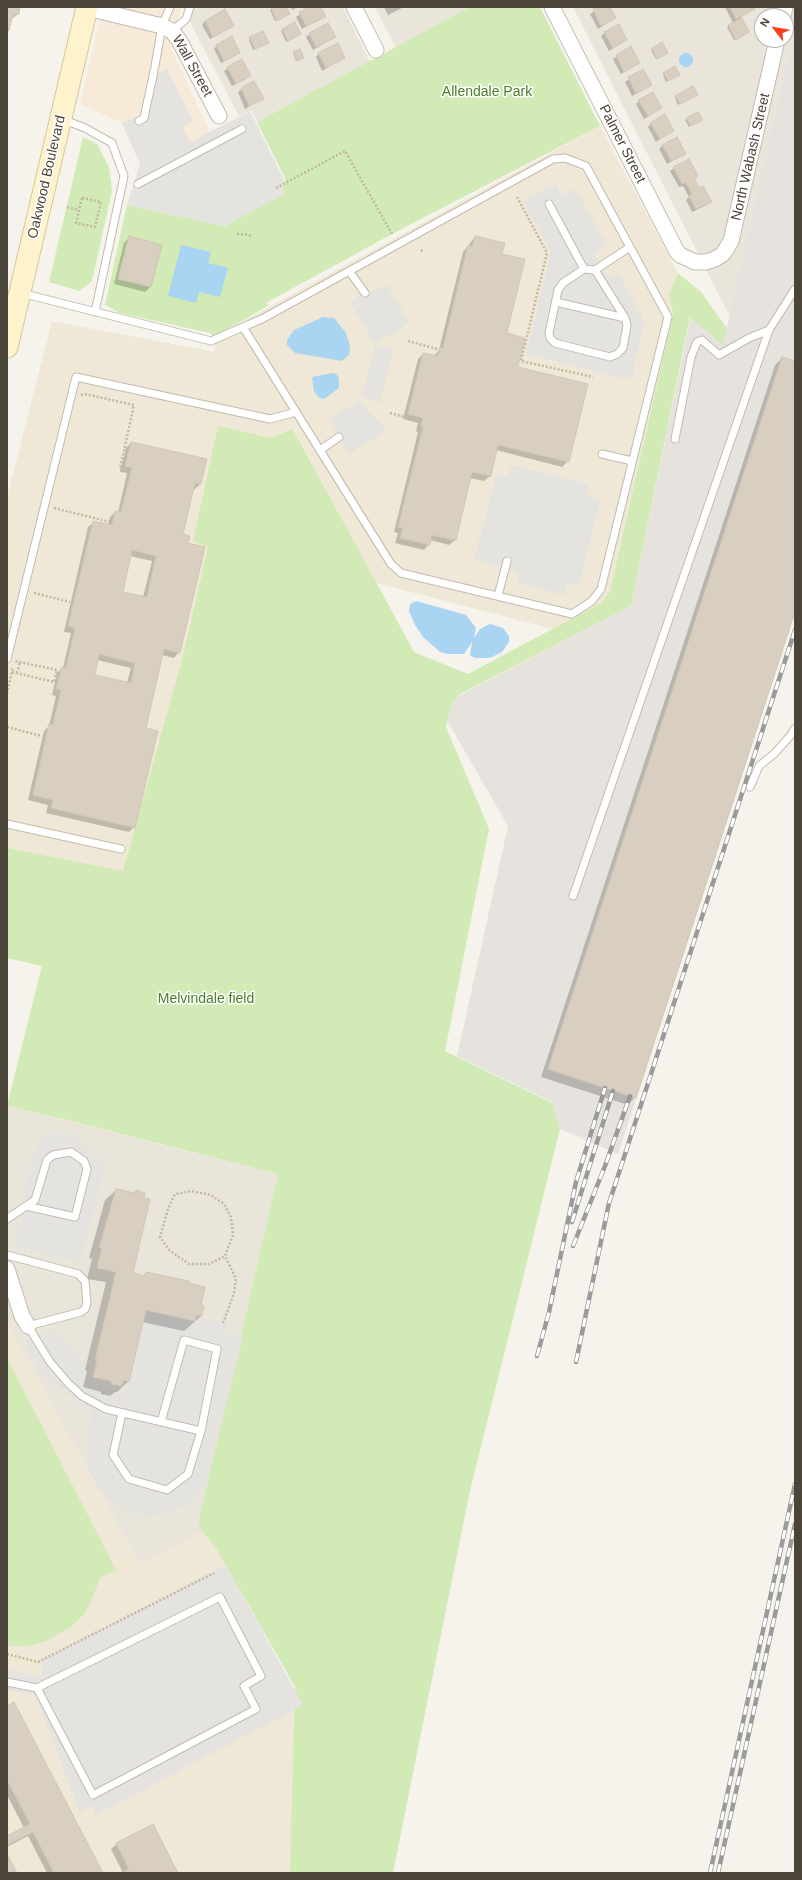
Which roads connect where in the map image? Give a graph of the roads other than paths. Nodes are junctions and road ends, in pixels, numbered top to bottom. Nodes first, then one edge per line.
1 (86, 7) edge
2 (170, 7) edge
3 (190, 7) edge
4 (354, 7) edge
5 (552, 7) edge
6 (167, 28) junction
7 (775, 48) edge
8 (376, 50) dead end
9 (219, 116) dead end
10 (61, 118) junction
11 (139, 121) dead end
12 (242, 129) dead end
13 (138, 184) dead end
14 (549, 204) dead end
15 (630, 247) junction
16 (706, 262) joint
17 (584, 269) junction
18 (595, 270) junction
19 (349, 271) junction
20 (795, 289) edge
21 (14, 292) edge
22 (365, 293) dead end
23 (556, 302) junction
24 (95, 312) junction
25 (625, 318) junction
26 (243, 327) junction
27 (769, 330) junction
28 (7, 348) edge
29 (296, 412) junction
30 (339, 437) dead end
31 (675, 439) dead end
32 (320, 450) junction
33 (602, 454) dead end
34 (632, 461) junction
35 (507, 561) dead end
36 (498, 596) junction
37 (7, 659) edge
38 (795, 728) edge
39 (750, 786) dead end
40 (7, 824) edge
41 (121, 849) dead end
42 (573, 896) dead end
43 (26, 1206) junction
44 (7, 1218) edge
45 (7, 1255) edge
46 (7, 1269) edge
47 (28, 1326) junction
48 (122, 1413) junction
49 (161, 1422) junction
50 (201, 1431) junction
51 (7, 1682) edge
52 (37, 1688) junction

1 - 6 street, Wall Street
1 - 10 main road, Oakwood Boulevard
2 - 6 lane
3 - 6 lane
4 - 8 street
5 - 16 street, Palmer Street
6 - 9 street, Wall Street
6 - 11 lane
7 - 16 street, North Wabash Street
10 - 21 main road, Oakwood Boulevard
10 - 24 lane
12 - 13 lane
14 - 17 lane
15 - 18 lane
15 - 19 lane
15 - 34 lane
17 - 18 lane
17 - 23 lane
18 - 25 lane
19 - 22 lane
19 - 26 lane
20 - 27 lane
21 - 24 lane
21 - 28 main road, Oakwood Boulevard
23 - 25 lane
23 - 25 lane
24 - 26 lane
26 - 29 lane
27 - 31 lane
27 - 42 lane
29 - 32 lane
29 - 37 lane
30 - 32 lane
32 - 36 lane
33 - 34 lane
34 - 36 lane
35 - 36 lane
38 - 39 lane
40 - 41 lane
43 - 43 lane
43 - 44 lane
45 - 47 lane
46 - 47 street
47 - 48 lane
48 - 49 lane
48 - 50 lane
49 - 50 lane
49 - 50 lane
51 - 52 lane
52 - 52 lane

